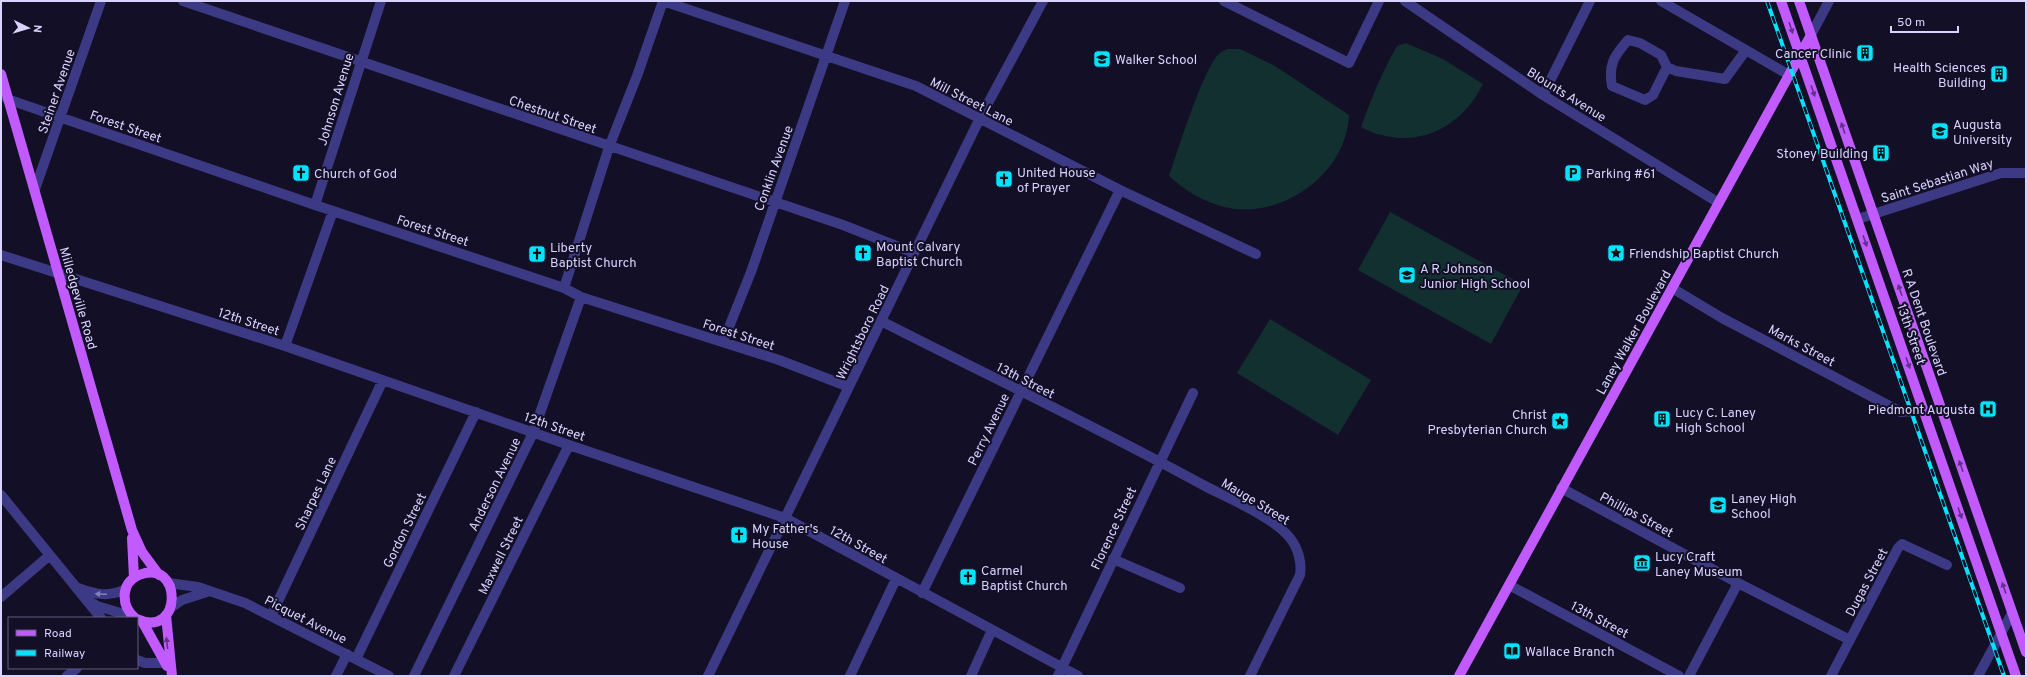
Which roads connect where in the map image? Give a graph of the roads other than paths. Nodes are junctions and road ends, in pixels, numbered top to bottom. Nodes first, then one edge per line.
1 (101, 1) edge
2 (183, 1) edge
3 (381, 1) edge
4 (663, 1) edge
5 (845, 1) edge
6 (1043, 1) edge
7 (1224, 1) edge
8 (1379, 1) edge
9 (1405, 1) edge
10 (1590, 1) edge
11 (1661, 1) edge
12 (1781, 1) edge
13 (1799, 1) edge
14 (1829, 1) edge
15 (1811, 35) junction
16 (1746, 50) junction
17 (1801, 54) junction
18 (826, 56) junction
19 (360, 61) junction
20 (1667, 67) junction
21 (1, 74) edge
22 (1789, 75) junction
23 (1543, 95) junction
24 (7, 99) junction
25 (60, 117) junction
26 (979, 120) junction
27 (610, 147) junction
28 (2026, 173) edge
29 (35, 189) junction
30 (1120, 190) junction
31 (1719, 202) junction
32 (774, 203) junction
33 (315, 205) junction
34 (333, 211) junction
35 (1873, 214) junction
36 (1858, 219) junction
37 (914, 253) junction
38 (1256, 254) dead end
39 (1, 255) edge
40 (58, 274) junction
41 (564, 288) junction
42 (1672, 288) junction
43 (581, 297) junction
44 (882, 321) junction
45 (723, 342) junction
46 (285, 346) junction
47 (383, 380) junction
48 (849, 387) junction
49 (1021, 392) junction
50 (1193, 393) dead end
51 (1924, 410) junction
52 (476, 412) junction
53 (533, 433) junction
54 (569, 445) junction
55 (1159, 461) junction
56 (1561, 488) junction
57 (1, 495) edge
58 (785, 518) junction
59 (132, 530) junction
60 (50, 554) junction
61 (1113, 559) junction
62 (1947, 565) dead end
63 (159, 575) junction
64 (134, 578) junction
65 (896, 579) junction
66 (168, 583) junction
67 (1738, 583) junction
68 (1509, 585) junction
69 (77, 587) junction
70 (1180, 588) dead end
71 (126, 589) junction
72 (210, 591) junction
73 (922, 593) junction
74 (1, 597) edge
75 (87, 600) junction
76 (172, 607) junction
77 (2012, 613) junction
78 (166, 615) junction
79 (271, 616) junction
80 (100, 617) edge
81 (131, 617) edge
82 (135, 617) edge
83 (138, 619) edge
84 (138, 621) edge
85 (992, 630) junction
86 (2001, 633) junction
87 (1850, 640) junction
88 (2026, 652) edge
89 (351, 657) junction
90 (138, 660) edge
91 (76, 669) edge
92 (169, 670) edge
93 (1060, 672) edge
94 (68, 676) edge
95 (336, 676) edge
96 (389, 676) edge
97 (414, 676) edge
98 (454, 676) edge
99 (708, 676) edge
100 (850, 676) edge
101 (971, 676) edge
102 (1078, 676) edge
103 (1250, 676) edge
104 (1459, 676) edge
105 (1679, 676) edge
106 (1689, 676) edge
107 (1831, 676) edge
108 (1978, 676) edge
109 (2016, 676) edge

1 - 25 street, Steiner Avenue
2 - 19 street, Chestnut Street
3 - 19 street, Johnson Avenue
4 - 18 street, Mill Street Lane
4 - 27 street
5 - 18 street, Conklin Avenue
6 - 26 street, Wrightsboro Road
7 - 8 street
9 - 23 street, Blounts Avenue
10 - 23 street
11 - 16 street
12 -> 17 main road, 13th Street
13 - 15 main road, R A Dent Boulevard
14 - 15 street, Laney Walker Boulevard
15 - 17 main road, Laney Walker Boulevard
35 -> 15 main road, R A Dent Boulevard
16 - 20 street
16 - 22 street
17 - 22 main road, Laney Walker Boulevard
17 -> 36 main road, 13th Street
18 - 26 street, Mill Street Lane
18 - 32 street, Conklin Avenue
19 - 27 street, Chestnut Street
19 - 33 street, Johnson Avenue
20 - 20 street
21 - 24 main road, Milledgeville Road
22 - 31 main road, Laney Walker Boulevard
23 - 31 street, Blounts Avenue
24 - 25 street, Forest Street
24 - 29 main road, Milledgeville Road
25 - 29 street, Steiner Avenue
25 - 33 street, Forest Street
26 - 30 street, Mill Street Lane
26 - 37 street, Wrightsboro Road
27 - 32 street, Chestnut Street
27 - 41 street
28 - 35 street, Saint Sebastian Way
29 - 40 main road, Milledgeville Road
30 - 38 street, Mill Street Lane
30 - 49 street, Perry Avenue
31 - 42 main road, Laney Walker Boulevard
32 - 37 street, Chestnut Street
32 - 45 street, Conklin Avenue
33 - 34 street, Forest Street
34 - 41 street, Forest Street
34 - 46 street
35 - 36 street, Saint Sebastian Way
77 -> 35 main road, R A Dent Boulevard
36 -> 51 main road, 13th Street
37 - 44 street, Wrightsboro Road
39 - 40 street, 12th Street
40 - 46 street, 12th Street
40 - 59 main road, Milledgeville Road
41 - 43 street, Forest Street
42 - 51 street, Marks Street
42 - 56 main road, Laney Walker Boulevard
43 - 45 street, Forest Street
43 - 53 street, Anderson Avenue
44 - 48 street, Wrightsboro Road
44 - 49 street, 13th Street
45 - 48 street, Forest Street
46 - 47 street, 12th Street
47 - 52 street, 12th Street
47 - 79 street, Sharpes Lane
48 - 58 street, Wrightsboro Road
49 - 55 street, 13th Street
49 - 73 street, Perry Avenue
50 - 55 street, Florence Street
51 -> 86 main road, 13th Street
52 - 53 street, 12th Street
52 - 89 street, Gordon Street
53 - 54 street, 12th Street
53 - 97 street, Anderson Avenue
54 - 58 street, 12th Street
54 - 98 street, Maxwell Street
55 - 61 street, Florence Street
55 - 103 street, Mauge Street
56 - 67 street, Phillips Street
56 - 68 main road, Laney Walker Boulevard
57 - 60 street
58 - 65 street, 12th Street
58 - 99 street, Wrightsboro Road
59 - 63 main road, Milledgeville Road
59 - 64 main road, Milledgeville Road
60 - 69 street
60 - 74 street
61 - 70 street
61 - 93 street, Florence Street
62 - 87 street, Dugas Street
63 - 64 main road
63 - 66 main road
64 - 71 main road
65 - 73 street, 12th Street
65 - 100 street
66 - 72 street, Picquet Avenue
66 - 76 main road
67 - 87 street, Phillips Street
67 - 106 street
68 - 104 main road, Laney Walker Boulevard
68 - 105 street, 13th Street
71 -> 69 street
69 - 75 street
71 - 82 main road
72 - 76 street
72 - 79 street, Picquet Avenue
73 - 85 street, 12th Street
75 - 80 street
75 - 81 street
76 - 78 main road
77 - 86 street
77 - 88 main road, R A Dent Boulevard
78 - 83 main road
92 -> 78 main road
79 - 89 street, Picquet Avenue
84 - 92 main road
85 - 93 street, 12th Street
85 - 101 street
86 - 108 street
86 - 109 main road, 13th Street
87 - 107 street, Dugas Street
89 - 95 street, Gordon Street
89 - 96 street, Picquet Avenue
90 - 92 street
91 - 94 street
93 - 102 street, 12th Street

